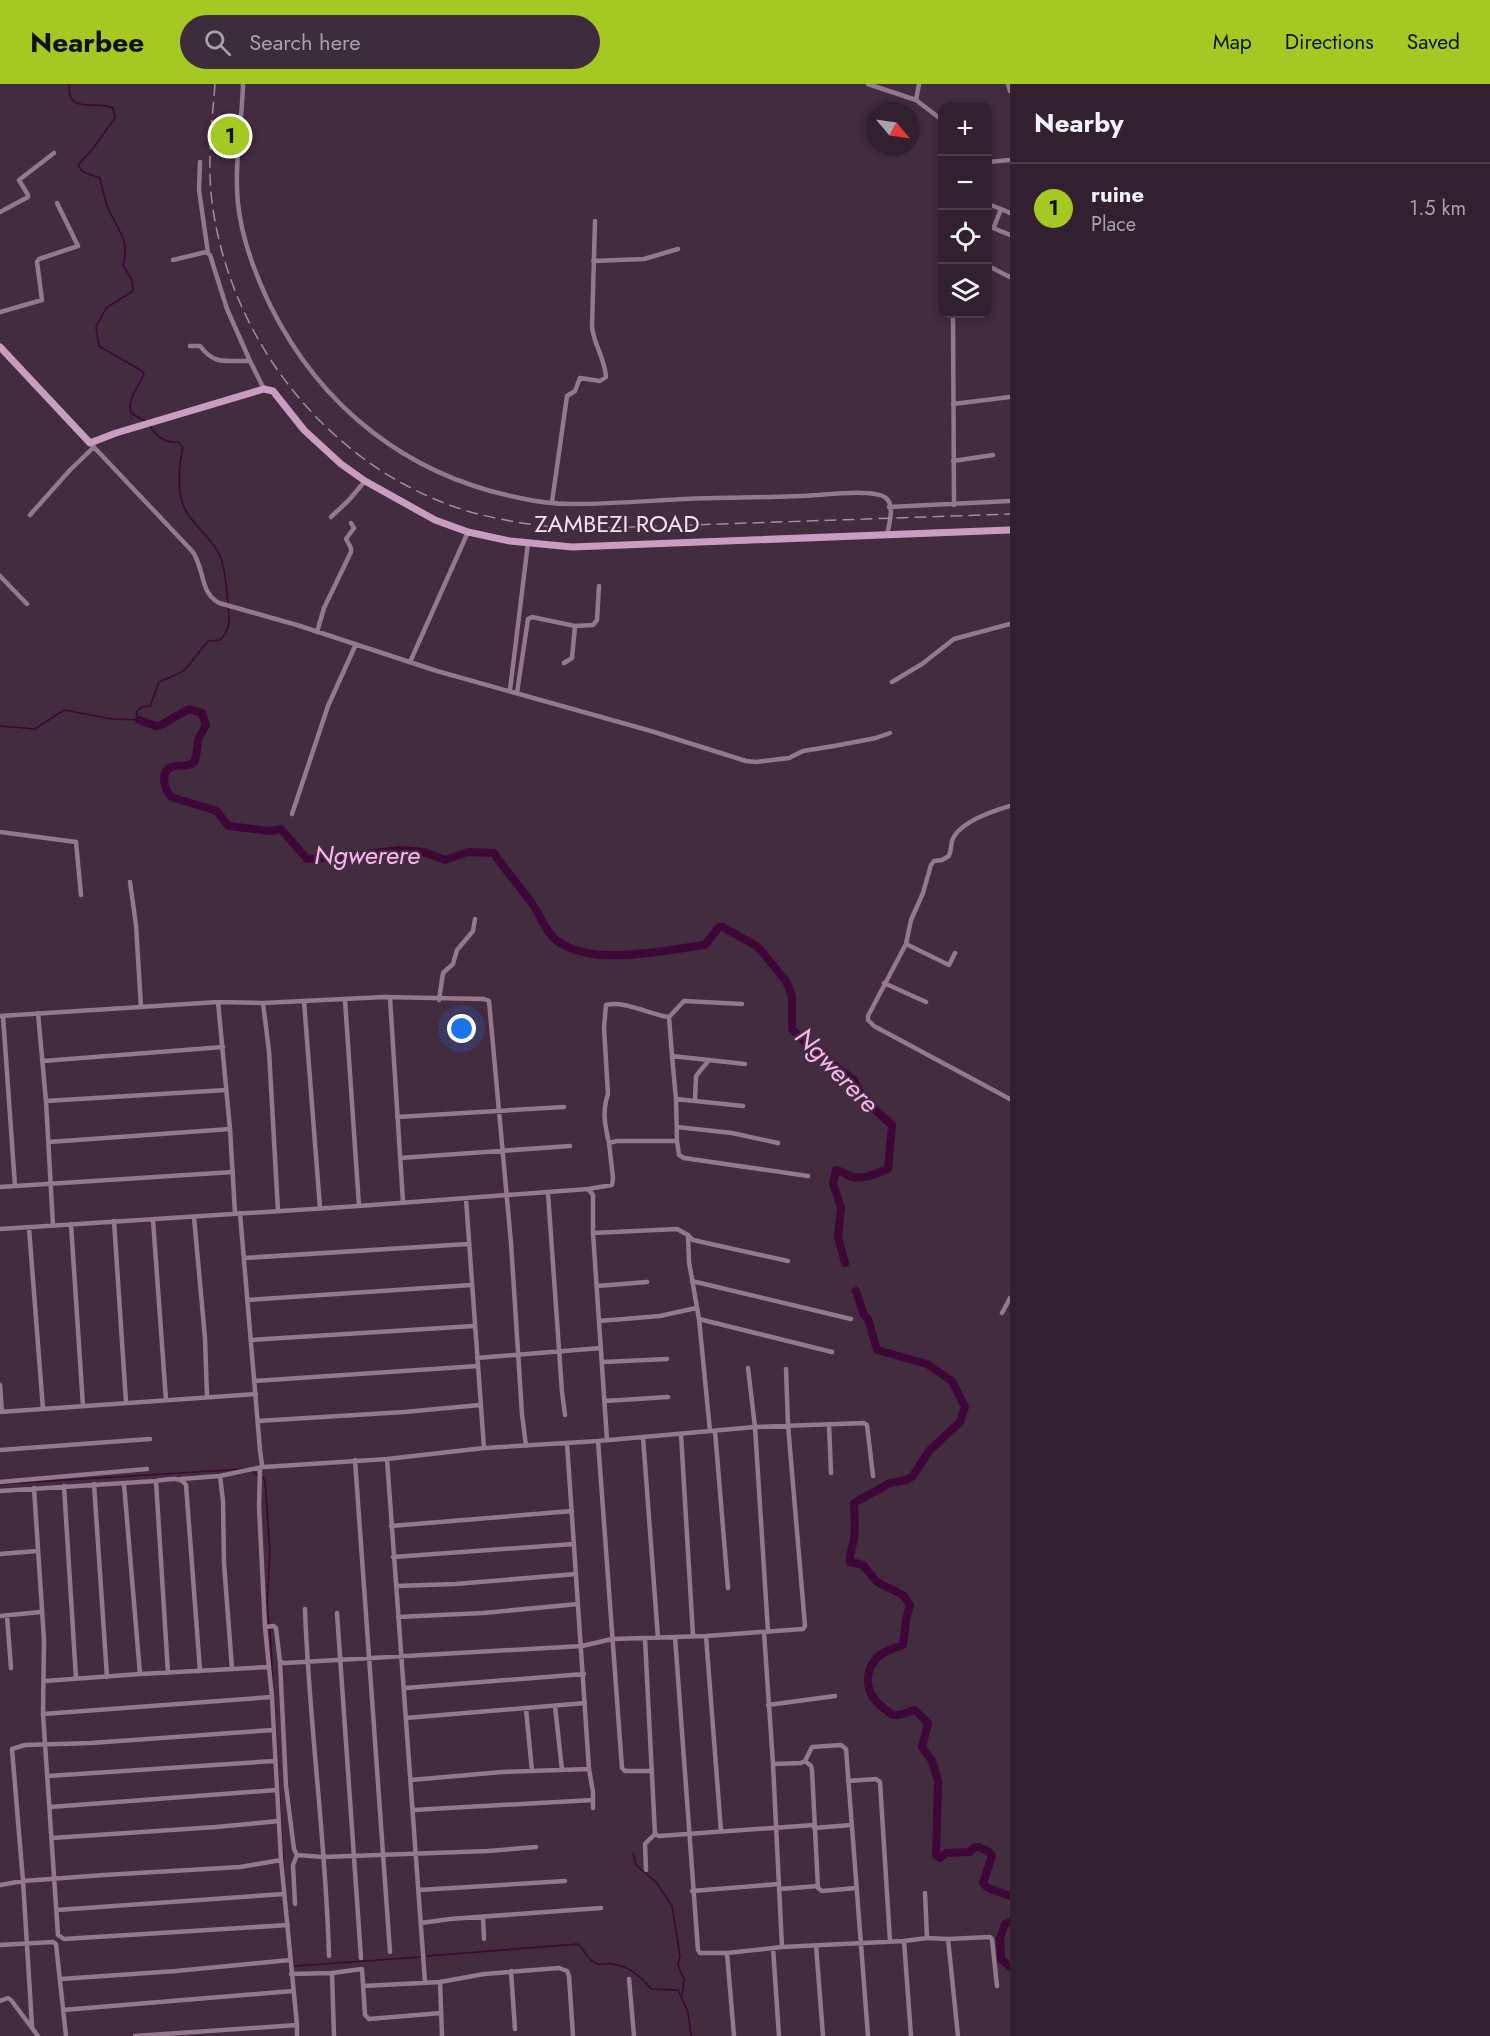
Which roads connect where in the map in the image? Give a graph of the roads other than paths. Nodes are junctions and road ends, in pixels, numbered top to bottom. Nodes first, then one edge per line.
1 (243, 84) edge
2 (869, 84) edge
3 (919, 84) edge
4 (1008, 84) edge
5 (1010, 91) edge
6 (916, 100) junction
7 (938, 116) edge
8 (54, 153) dead end
9 (1010, 160) edge
10 (200, 162) dead end
11 (992, 162) edge
12 (57, 203) dead end
13 (992, 206) edge
14 (1000, 209) junction
15 (0, 212) edge
16 (1010, 213) edge
17 (595, 220) dead end
18 (994, 227) joint
19 (1010, 235) edge
20 (678, 249) dead end
21 (208, 253) junction
22 (173, 260) dead end
23 (593, 261) junction
24 (992, 268) edge
25 (1010, 277) edge
26 (0, 312) edge
27 (953, 318) edge
28 (190, 346) dead end
29 (0, 347) edge
30 (250, 361) junction
31 (264, 389) junction
32 (1010, 397) edge
33 (953, 404) junction
34 (92, 445) junction
35 (993, 455) dead end
36 (953, 461) junction
37 (365, 481) junction
38 (1010, 501) edge
39 (552, 502) junction
40 (954, 505) junction
41 (890, 507) junction
42 (30, 515) dead end
43 (331, 517) dead end
44 (351, 523) dead end
45 (1010, 530) edge
46 (468, 532) junction
47 (887, 536) junction
48 (528, 543) junction
49 (0, 576) edge
50 (599, 586) dead end
51 (27, 604) dead end
52 (1010, 624) edge
53 (575, 626) junction
54 (317, 632) junction
55 (356, 644) junction
56 (410, 662) junction
57 (564, 663) dead end
58 (892, 682) dead end
59 (510, 690) junction
60 (517, 693) junction
61 (890, 733) dead end
62 (1010, 806) edge
63 (292, 814) dead end
64 (0, 832) edge
65 (130, 882) dead end
66 (81, 895) dead end
67 (475, 919) dead end
68 (906, 944) junction
69 (956, 953) dead end
70 (884, 983) junction
71 (390, 998) junction
72 (345, 1000) junction
73 (439, 1000) junction
74 (304, 1001) junction
75 (218, 1002) junction
76 (926, 1002) dead end
77 (263, 1003) junction
78 (742, 1004) dead end
79 (141, 1007) junction
80 (38, 1013) junction
81 (2, 1016) edge
82 (669, 1017) junction
83 (223, 1047) junction
84 (672, 1056) junction
85 (710, 1060) junction
86 (43, 1061) junction
87 (745, 1064) dead end
88 (226, 1090) junction
89 (676, 1099) junction
90 (1010, 1099) edge
91 (46, 1101) junction
92 (694, 1101) junction
93 (743, 1106) dead end
94 (564, 1107) dead end
95 (500, 1111) junction
96 (397, 1117) junction
97 (677, 1127) junction
98 (230, 1129) junction
99 (49, 1142) junction
100 (677, 1142) junction
101 (609, 1143) junction
102 (778, 1143) dead end
103 (570, 1146) dead end
104 (502, 1150) junction
105 (400, 1158) junction
106 (233, 1172) junction
107 (808, 1176) dead end
108 (52, 1182) junction
109 (15, 1186) junction
110 (0, 1187) edge
111 (588, 1189) junction
112 (548, 1193) junction
113 (506, 1196) junction
114 (466, 1199) junction
115 (403, 1202) junction
116 (359, 1206) junction
117 (320, 1208) junction
118 (278, 1211) junction
119 (238, 1213) junction
120 (194, 1216) junction
121 (153, 1220) junction
122 (114, 1221) junction
123 (71, 1224) junction
124 (53, 1226) junction
125 (29, 1228) junction
126 (0, 1230) edge
127 (593, 1233) junction
128 (688, 1235) junction
129 (468, 1244) junction
130 (244, 1258) junction
131 (788, 1261) dead end
132 (692, 1281) junction
133 (646, 1282) dead end
134 (471, 1285) junction
135 (597, 1286) junction
136 (1010, 1298) edge
137 (248, 1300) junction
138 (696, 1308) junction
139 (1002, 1313) dead end
140 (851, 1318) dead end
141 (699, 1319) junction
142 (599, 1321) junction
143 (474, 1326) junction
144 (251, 1340) junction
145 (601, 1348) junction
146 (559, 1350) junction
147 (832, 1352) dead end
148 (518, 1355) junction
149 (477, 1358) junction
150 (667, 1359) dead end
151 (603, 1362) junction
152 (478, 1366) junction
153 (748, 1368) dead end
154 (786, 1369) dead end
155 (254, 1381) junction
156 (0, 1384) edge
157 (256, 1394) junction
158 (668, 1396) dead end
159 (207, 1397) junction
160 (166, 1400) junction
161 (605, 1401) junction
162 (126, 1402) junction
163 (480, 1405) junction
164 (83, 1406) junction
165 (43, 1409) junction
166 (1, 1412) edge
167 (565, 1415) dead end
168 (258, 1421) junction
169 (830, 1424) junction
170 (788, 1425) junction
171 (755, 1427) junction
172 (713, 1431) junction
173 (681, 1434) junction
174 (643, 1437) junction
175 (150, 1439) dead end
176 (608, 1440) junction
177 (598, 1441) junction
178 (567, 1443) junction
179 (526, 1446) junction
180 (484, 1448) junction
181 (0, 1450) edge
182 (387, 1459) junction
183 (355, 1460) junction
184 (262, 1467) junction
185 (147, 1469) dead end
186 (831, 1473) dead end
187 (220, 1476) junction
188 (873, 1476) dead end
189 (182, 1479) junction
190 (156, 1481) junction
191 (0, 1482) edge
192 (94, 1484) junction
193 (124, 1484) junction
194 (64, 1486) junction
195 (34, 1488) junction
196 (0, 1491) edge
197 (572, 1511) junction
198 (391, 1526) junction
199 (574, 1544) junction
200 (37, 1551) junction
201 (0, 1554) edge
202 (393, 1557) junction
203 (576, 1574) junction
204 (396, 1586) junction
205 (728, 1588) dead end
206 (578, 1604) junction
207 (305, 1609) dead end
208 (41, 1612) junction
209 (337, 1613) dead end
210 (0, 1616) edge
211 (7, 1616) junction
212 (398, 1617) junction
213 (265, 1627) junction
214 (766, 1632) junction
215 (693, 1636) junction
216 (706, 1636) junction
217 (675, 1637) junction
218 (658, 1638) junction
219 (645, 1639) junction
220 (612, 1640) junction
221 (582, 1646) junction
222 (402, 1656) junction
223 (370, 1659) junction
224 (339, 1661) junction
225 (280, 1662) junction
226 (307, 1663) junction
227 (268, 1667) junction
228 (11, 1668) dead end
229 (232, 1669) junction
230 (200, 1671) junction
231 (168, 1673) junction
232 (140, 1674) junction
233 (584, 1674) junction
234 (107, 1677) junction
235 (76, 1678) junction
236 (45, 1681) junction
237 (405, 1688) junction
238 (835, 1696) dead end
239 (272, 1697) junction
240 (585, 1704) junction
241 (768, 1705) junction
242 (555, 1706) junction
243 (526, 1709) junction
244 (43, 1714) junction
245 (406, 1718) junction
246 (273, 1730) junction
247 (45, 1745) junction
248 (274, 1761) junction
249 (805, 1761) junction
250 (773, 1764) junction
251 (589, 1769) junction
252 (562, 1770) junction
253 (532, 1771) junction
254 (652, 1771) junction
255 (48, 1776) junction
256 (411, 1780) junction
257 (848, 1781) junction
258 (277, 1790) junction
259 (592, 1800) junction
260 (50, 1807) junction
261 (592, 1808) dead end
262 (413, 1810) junction
263 (279, 1821) junction
264 (851, 1825) junction
265 (814, 1826) junction
266 (776, 1827) junction
267 (721, 1831) junction
268 (655, 1834) junction
269 (688, 1834) junction
270 (52, 1838) junction
271 (536, 1847) dead end
272 (416, 1853) junction
273 (384, 1854) junction
274 (297, 1855) junction
275 (354, 1856) junction
276 (322, 1857) junction
277 (280, 1860) junction
278 (646, 1870) dead end
279 (54, 1879) junction
280 (23, 1881) junction
281 (565, 1881) dead end
282 (0, 1885) edge
283 (780, 1886) junction
284 (818, 1886) junction
285 (856, 1888) junction
286 (419, 1890) junction
287 (692, 1891) junction
288 (925, 1893) dead end
289 (284, 1894) junction
290 (295, 1904) dead end
291 (601, 1908) dead end
292 (57, 1910) junction
293 (483, 1917) junction
294 (421, 1923) junction
295 (288, 1925) junction
296 (927, 1938) junction
297 (484, 1939) dead end
298 (948, 1939) junction
299 (890, 1941) junction
300 (904, 1941) junction
301 (860, 1943) junction
302 (27, 1944) junction
303 (816, 1945) junction
304 (0, 1946) edge
305 (782, 1947) junction
306 (772, 1948) junction
307 (390, 1952) dead end
308 (727, 1953) junction
309 (329, 1956) dead end
310 (361, 1958) dead end
311 (290, 1960) junction
312 (511, 1971) junction
313 (332, 1973) junction
314 (291, 1974) junction
315 (61, 1978) junction
316 (630, 1978) dead end
317 (425, 1982) junction
318 (440, 1982) junction
319 (363, 1986) junction
320 (997, 1986) dead end
321 (292, 1991) junction
322 (0, 2001) edge
323 (63, 2010) junction
324 (441, 2013) junction
325 (297, 2025) junction
326 (32, 2026) junction
327 (515, 2029) dead end
328 (38, 2036) edge
329 (66, 2036) edge
330 (135, 2036) edge
331 (297, 2036) edge
332 (334, 2036) edge
333 (442, 2036) edge
334 (573, 2036) edge
335 (634, 2036) edge
336 (734, 2036) edge
337 (779, 2036) edge
338 (823, 2036) edge
339 (868, 2036) edge
340 (911, 2036) edge
341 (958, 2036) edge

1 - 39 street
2 - 6 street
3 - 6 street
4 - 5 street
6 - 7 street
8 - 15 street
9 - 11 street
10 - 21 street
12 - 26 street
13 - 14 street
14 - 16 street
14 - 18 street
17 - 23 street
18 - 19 street
20 - 23 street
21 - 22 street
21 - 30 street
23 - 39 street
24 - 25 street
27 - 33 street
28 - 30 street
29 - 34 main road
30 - 31 street
31 - 34 main road
31 - 37 main road, ZAMBEZI ROAD
32 - 33 street
33 - 36 street
34 - 42 street
34 - 54 street
35 - 36 street
36 - 40 street
37 - 43 street
37 - 46 main road, ZAMBEZI ROAD
38 - 40 street
39 - 41 street
40 - 41 street
41 - 47 street
44 - 54 street
45 - 47 main road, ZAMBEZI ROAD
46 - 48 main road, ZAMBEZI ROAD
46 - 56 street
47 - 48 main road, ZAMBEZI ROAD
48 - 59 street
49 - 51 street
50 - 53 street
52 - 58 street
53 - 57 street
53 - 60 street
54 - 55 street
55 - 56 street
55 - 63 street
56 - 59 street
59 - 60 street
60 - 61 street
62 - 68 street
64 - 66 street
65 - 79 street
67 - 73 street
68 - 69 street
68 - 70 street
70 - 76 street
70 - 90 street
71 - 72 street
71 - 73 street
71 - 96 street
72 - 74 street
72 - 116 street
73 - 95 street
74 - 77 street
74 - 117 street
75 - 77 street
75 - 79 street
75 - 83 street
77 - 118 street
78 - 82 street
79 - 80 street
80 - 81 street
80 - 86 street
81 - 109 street
82 - 84 street
82 - 101 street
83 - 86 street
83 - 88 street
84 - 85 street
84 - 89 street
85 - 87 street
85 - 92 street
86 - 91 street
88 - 91 street
88 - 98 street
89 - 92 street
89 - 97 street
91 - 99 street
92 - 93 street
94 - 95 street
95 - 96 street
95 - 104 street
96 - 105 street
97 - 100 street
97 - 102 street
98 - 99 street
98 - 106 street
99 - 108 street
100 - 101 street
100 - 107 street
101 - 111 street
103 - 104 street
104 - 105 street
104 - 113 street
105 - 115 street
106 - 108 street
106 - 119 street
108 - 109 street
108 - 124 street
109 - 110 street
111 - 112 street
111 - 127 street
112 - 113 street
112 - 146 street
113 - 114 street
113 - 148 street
114 - 115 street
114 - 129 street
115 - 116 street
116 - 117 street
117 - 118 street
118 - 119 street
119 - 120 street
119 - 130 street
120 - 121 street
120 - 159 street
121 - 122 street
121 - 160 street
122 - 123 street
122 - 162 street
123 - 124 street
123 - 164 street
124 - 125 street
125 - 126 street
125 - 165 street
127 - 128 street
127 - 135 street
128 - 131 street
128 - 132 street
129 - 130 street
129 - 134 street
130 - 137 street
132 - 138 street
132 - 140 street
133 - 135 street
134 - 137 street
134 - 143 street
135 - 142 street
136 - 139 street
137 - 144 street
138 - 141 street
138 - 142 street
141 - 147 street
141 - 172 street
142 - 145 street
143 - 144 street
143 - 149 street
144 - 155 street
145 - 146 street
145 - 151 street
146 - 148 street
146 - 167 street
148 - 149 street
148 - 179 street
149 - 152 street
150 - 151 street
151 - 161 street
152 - 155 street
152 - 163 street
153 - 171 street
154 - 170 street
155 - 157 street
156 - 166 street
157 - 159 street
157 - 168 street
158 - 161 street
159 - 160 street
160 - 162 street
161 - 176 street
162 - 164 street
163 - 168 street
163 - 180 street
164 - 165 street
165 - 166 street
168 - 184 street
169 - 170 street
169 - 186 street
169 - 188 street
170 - 171 street
170 - 214 street
171 - 172 street
171 - 214 street
172 - 173 street
172 - 205 street
173 - 174 street
173 - 215 street
174 - 176 street
174 - 218 street
175 - 181 street
176 - 177 street
177 - 178 street
177 - 220 street
178 - 179 street
178 - 197 street
179 - 180 street
180 - 182 street
182 - 183 street
182 - 198 street
183 - 184 street
183 - 223 street
184 - 187 street
184 - 213 street
185 - 191 street
187 - 189 street
187 - 229 street
189 - 190 street
189 - 230 street
190 - 193 street
190 - 231 street
192 - 193 street
192 - 194 street
192 - 234 street
193 - 232 street
194 - 195 street
194 - 235 street
195 - 196 street
195 - 200 street
197 - 198 street
197 - 199 street
198 - 202 street
199 - 202 street
199 - 203 street
200 - 201 street
200 - 208 street
202 - 204 street
203 - 204 street
203 - 206 street
204 - 212 street
206 - 212 street
206 - 221 street
207 - 226 street
208 - 211 street
208 - 236 street
209 - 224 street
210 - 211 street
211 - 228 street
212 - 222 street
213 - 225 street
213 - 227 street
214 - 216 street
214 - 241 street
215 - 216 street
215 - 217 street
216 - 267 street
217 - 218 street
217 - 269 street
218 - 219 street
219 - 220 street
219 - 254 street
220 - 221 street
220 - 254 street
221 - 222 street
221 - 233 street
222 - 223 street
222 - 237 street
223 - 224 street
223 - 273 street
224 - 226 street
224 - 275 street
225 - 226 street
225 - 274 street
226 - 276 street
227 - 229 street
227 - 239 street
229 - 230 street
230 - 231 street
231 - 232 street
232 - 234 street
233 - 237 street
233 - 240 street
234 - 235 street
235 - 236 street
236 - 244 street
237 - 245 street
238 - 241 street
239 - 244 street
239 - 246 street
240 - 242 street
240 - 251 street
241 - 250 street
242 - 243 street
242 - 252 street
243 - 245 street
243 - 253 street
244 - 247 street
245 - 256 street
246 - 247 street
246 - 248 street
247 - 255 street
247 - 280 street
248 - 255 street
248 - 258 street
249 - 250 street
249 - 257 street
249 - 265 street
250 - 266 street
251 - 252 street
251 - 259 street
252 - 253 street
253 - 256 street
254 - 268 street
255 - 260 street
256 - 262 street
257 - 264 street
257 - 299 street
258 - 260 street
258 - 263 street
259 - 261 street
259 - 262 street
260 - 270 street
262 - 272 street
263 - 270 street
263 - 277 street
264 - 265 street
264 - 285 street
265 - 266 street
265 - 284 street
266 - 267 street
266 - 283 street
267 - 269 street
268 - 269 street
268 - 278 street
269 - 287 street
270 - 279 street
271 - 272 street
272 - 273 street
272 - 286 street
273 - 275 street
273 - 307 street
274 - 276 street
274 - 290 street
275 - 276 street
275 - 310 street
276 - 309 street
277 - 279 street
277 - 289 street
279 - 280 street
279 - 292 street
280 - 282 street
280 - 302 street
281 - 286 street
283 - 284 street
283 - 287 street
283 - 305 street
284 - 285 street
285 - 301 street
286 - 294 street
287 - 308 street
288 - 296 street
289 - 292 street
289 - 295 street
291 - 293 street
292 - 295 street
293 - 294 street
293 - 297 street
294 - 317 street
295 - 311 street
296 - 298 street
296 - 300 street
298 - 320 street
298 - 341 street
299 - 300 street
299 - 301 street
300 - 340 street
301 - 303 street
301 - 339 street
302 - 304 street
302 - 315 street
302 - 326 street
303 - 305 street
303 - 338 street
305 - 306 street
306 - 308 street
306 - 337 street
308 - 336 street
311 - 314 street
311 - 315 street
312 - 318 street
312 - 327 street
312 - 334 street
313 - 314 street
313 - 319 street
313 - 332 street
314 - 321 street
315 - 323 street
316 - 335 street
317 - 318 street
317 - 319 street
318 - 324 street
319 - 324 street
321 - 323 street
321 - 325 street
322 - 326 street
323 - 329 street
324 - 333 street
325 - 330 street
325 - 331 street
326 - 328 street

